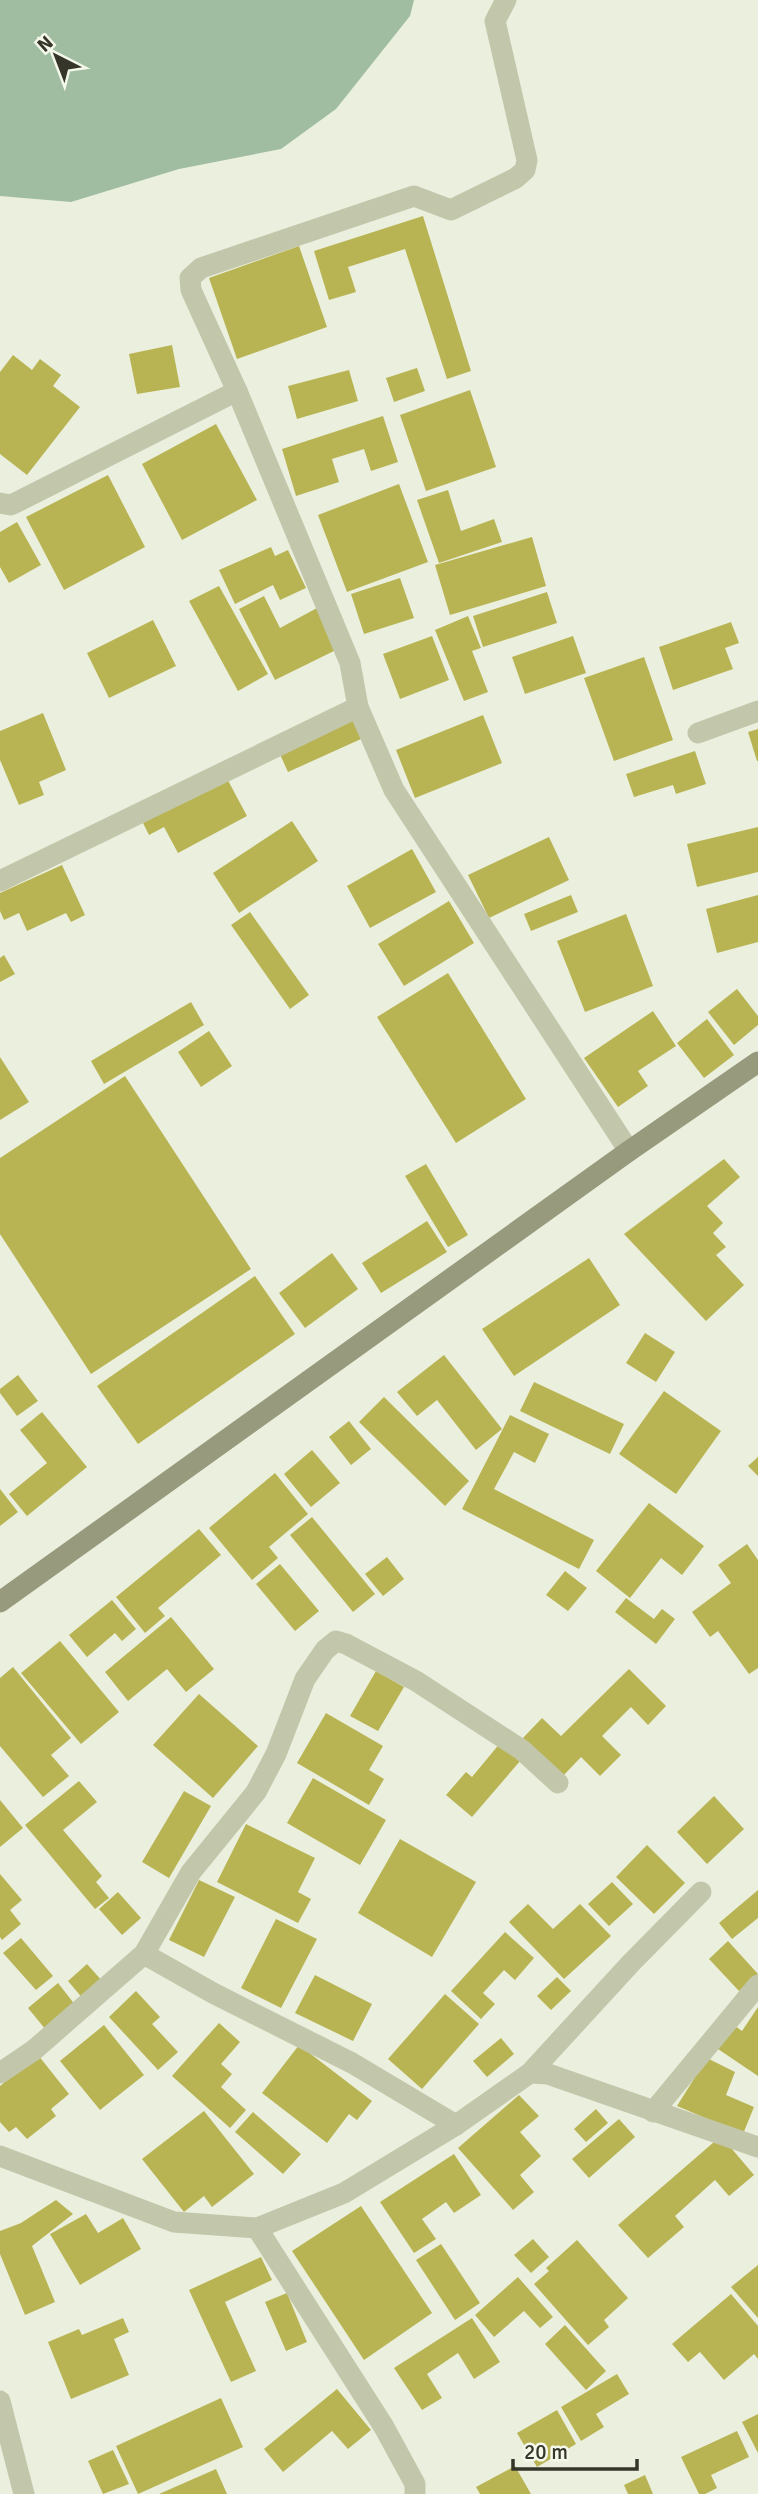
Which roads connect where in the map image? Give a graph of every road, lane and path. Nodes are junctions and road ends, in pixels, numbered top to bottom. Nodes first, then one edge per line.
1 (506, 0) edge
2 (237, 391) junction
3 (0, 503) edge
4 (358, 707) junction
5 (758, 711) edge
6 (698, 733) dead end
7 (0, 881) edge
8 (758, 1062) edge
9 (629, 1151) junction
10 (0, 1602) edge
11 (558, 1783) dead end
12 (701, 1892) dead end
13 (144, 1954) junction
14 (758, 1985) edge
15 (0, 2073) edge
16 (530, 2073) junction
17 (653, 2112) junction
18 (456, 2125) junction
19 (758, 2147) edge
20 (0, 2156) edge
21 (257, 2228) junction
22 (0, 2402) edge
23 (24, 2494) edge
24 (415, 2494) edge

1 - 2 street
2 - 3 street
2 - 4 street
4 - 7 street
4 - 9 street
5 - 6 street
8 - 9 main road
9 - 10 main road
11 - 13 street
12 - 16 street
13 - 15 street
13 - 18 street
14 - 17 street
16 - 17 street
16 - 18 street
17 - 19 street
18 - 21 street
20 - 21 street
21 - 24 street
22 - 23 street

